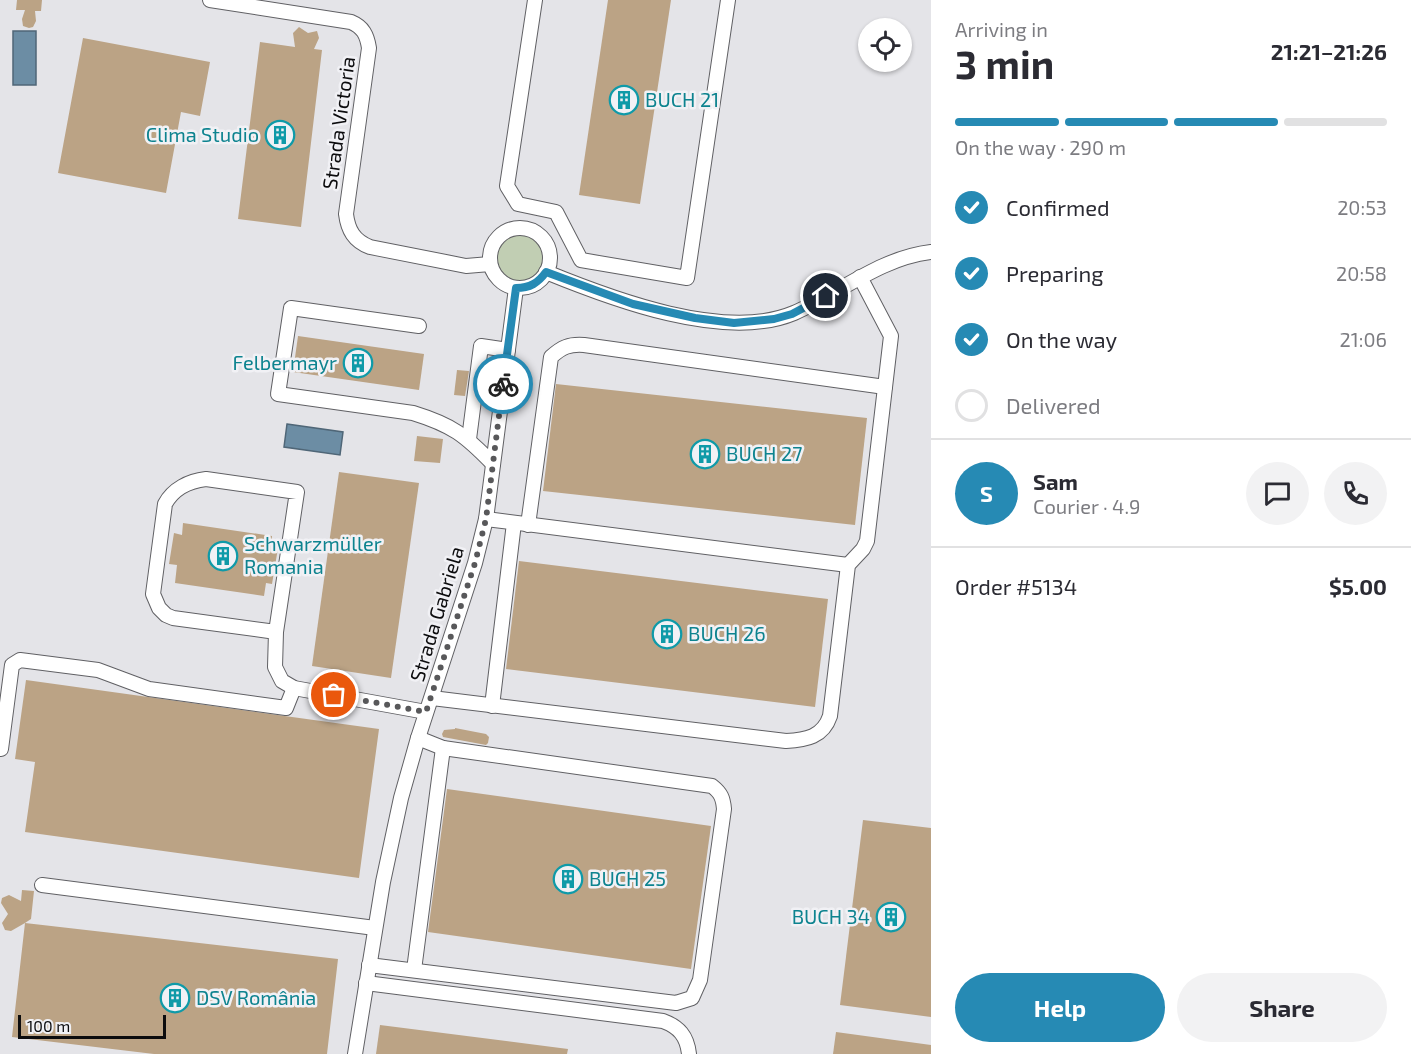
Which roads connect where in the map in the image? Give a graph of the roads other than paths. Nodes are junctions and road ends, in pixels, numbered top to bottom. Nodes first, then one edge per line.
1 (210, 0) edge
2 (535, 0) edge
3 (728, 0) edge
4 (518, 204) junction
5 (514, 228) junction
6 (931, 252) edge
7 (490, 264) junction
8 (546, 272) junction
9 (860, 277) junction
10 (516, 288) junction
11 (419, 326) dead end
12 (508, 350) junction
13 (885, 387) junction
14 (469, 439) junction
15 (493, 464) junction
16 (486, 519) junction
17 (514, 523) junction
18 (528, 525) junction
19 (848, 565) junction
20 (276, 632) junction
21 (294, 688) junction
22 (432, 698) junction
23 (492, 706) junction
24 (426, 712) junction
25 (418, 738) junction
26 (443, 748) junction
27 (1, 749) edge
28 (42, 885) dead end
29 (375, 928) junction
30 (369, 964) junction
31 (414, 970) junction
32 (366, 983) junction
33 (355, 1054) edge
34 (689, 1054) edge

1 - 7 street, Strada Victoria
2 - 4 street
3 - 4 street
4 - 5 street
5 - 7 street
5 - 8 street
6 - 9 street
7 - 10 street
8 - 9 street
8 - 10 street
9 - 13 street
10 - 12 street, Strada Gabriela
11 - 14 street
12 - 14 street
12 - 15 street, Strada Gabriela
13 - 18 street
13 - 19 street
14 - 15 street
15 - 16 street, Strada Gabriela
16 - 17 street
16 - 22 street, Strada Gabriela
17 - 18 street
17 - 23 street
18 - 19 street
19 - 23 street
20 - 20 street
20 - 21 street
21 - 24 street
21 - 27 street
22 - 23 street
22 - 24 street, Strada Gabriela
24 - 25 street, Strada Gabriela
25 - 26 street
25 - 29 street, Strada Gabriela
26 - 31 street
26 - 31 street
28 - 29 street
29 - 30 street, Strada Gabriela
30 - 31 street
30 - 32 street, Strada Gabriela
32 - 33 street, Strada Gabriela
32 - 34 street

